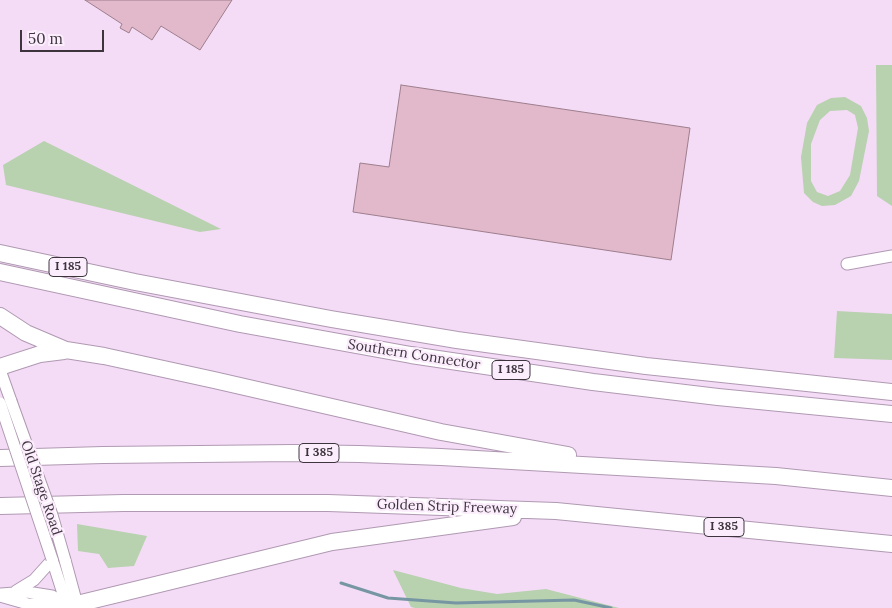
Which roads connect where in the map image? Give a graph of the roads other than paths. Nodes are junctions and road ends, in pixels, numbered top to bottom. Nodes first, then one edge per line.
1 (0, 253) edge
2 (892, 256) edge
3 (847, 264) dead end
4 (0, 272) edge
5 (0, 316) edge
6 (66, 350) junction
7 (0, 368) edge
8 (892, 392) edge
9 (4, 402) edge
10 (892, 414) edge
11 (0, 458) edge
12 (637, 468) junction
13 (892, 488) edge
14 (0, 506) edge
15 (556, 511) junction
16 (892, 544) edge
17 (52, 560) junction
18 (142, 588) junction
19 (6, 596) edge
20 (72, 606) edge
21 (27, 608) edge
22 (114, 608) edge

1 - 8 highway, Southern Connector / I 185
2 - 3 street
4 - 10 highway, Southern Connector / I 185
5 - 6 highway
6 - 7 highway
6 - 12 highway
7 - 9 street, Old Stage Road
9 - 17 street, Old Stage Road, bridge
9 - 20 street, Old Stage Road, bridge
11 - 12 highway, I 385
12 - 13 highway, I 385
14 - 15 highway, Golden Strip Freeway / I 385
15 - 16 highway, Golden Strip Freeway / I 385
15 - 18 highway
17 - 19 street
17 - 20 street, Old Stage Road
18 - 20 highway
18 - 22 highway
19 - 20 street
19 - 21 street

